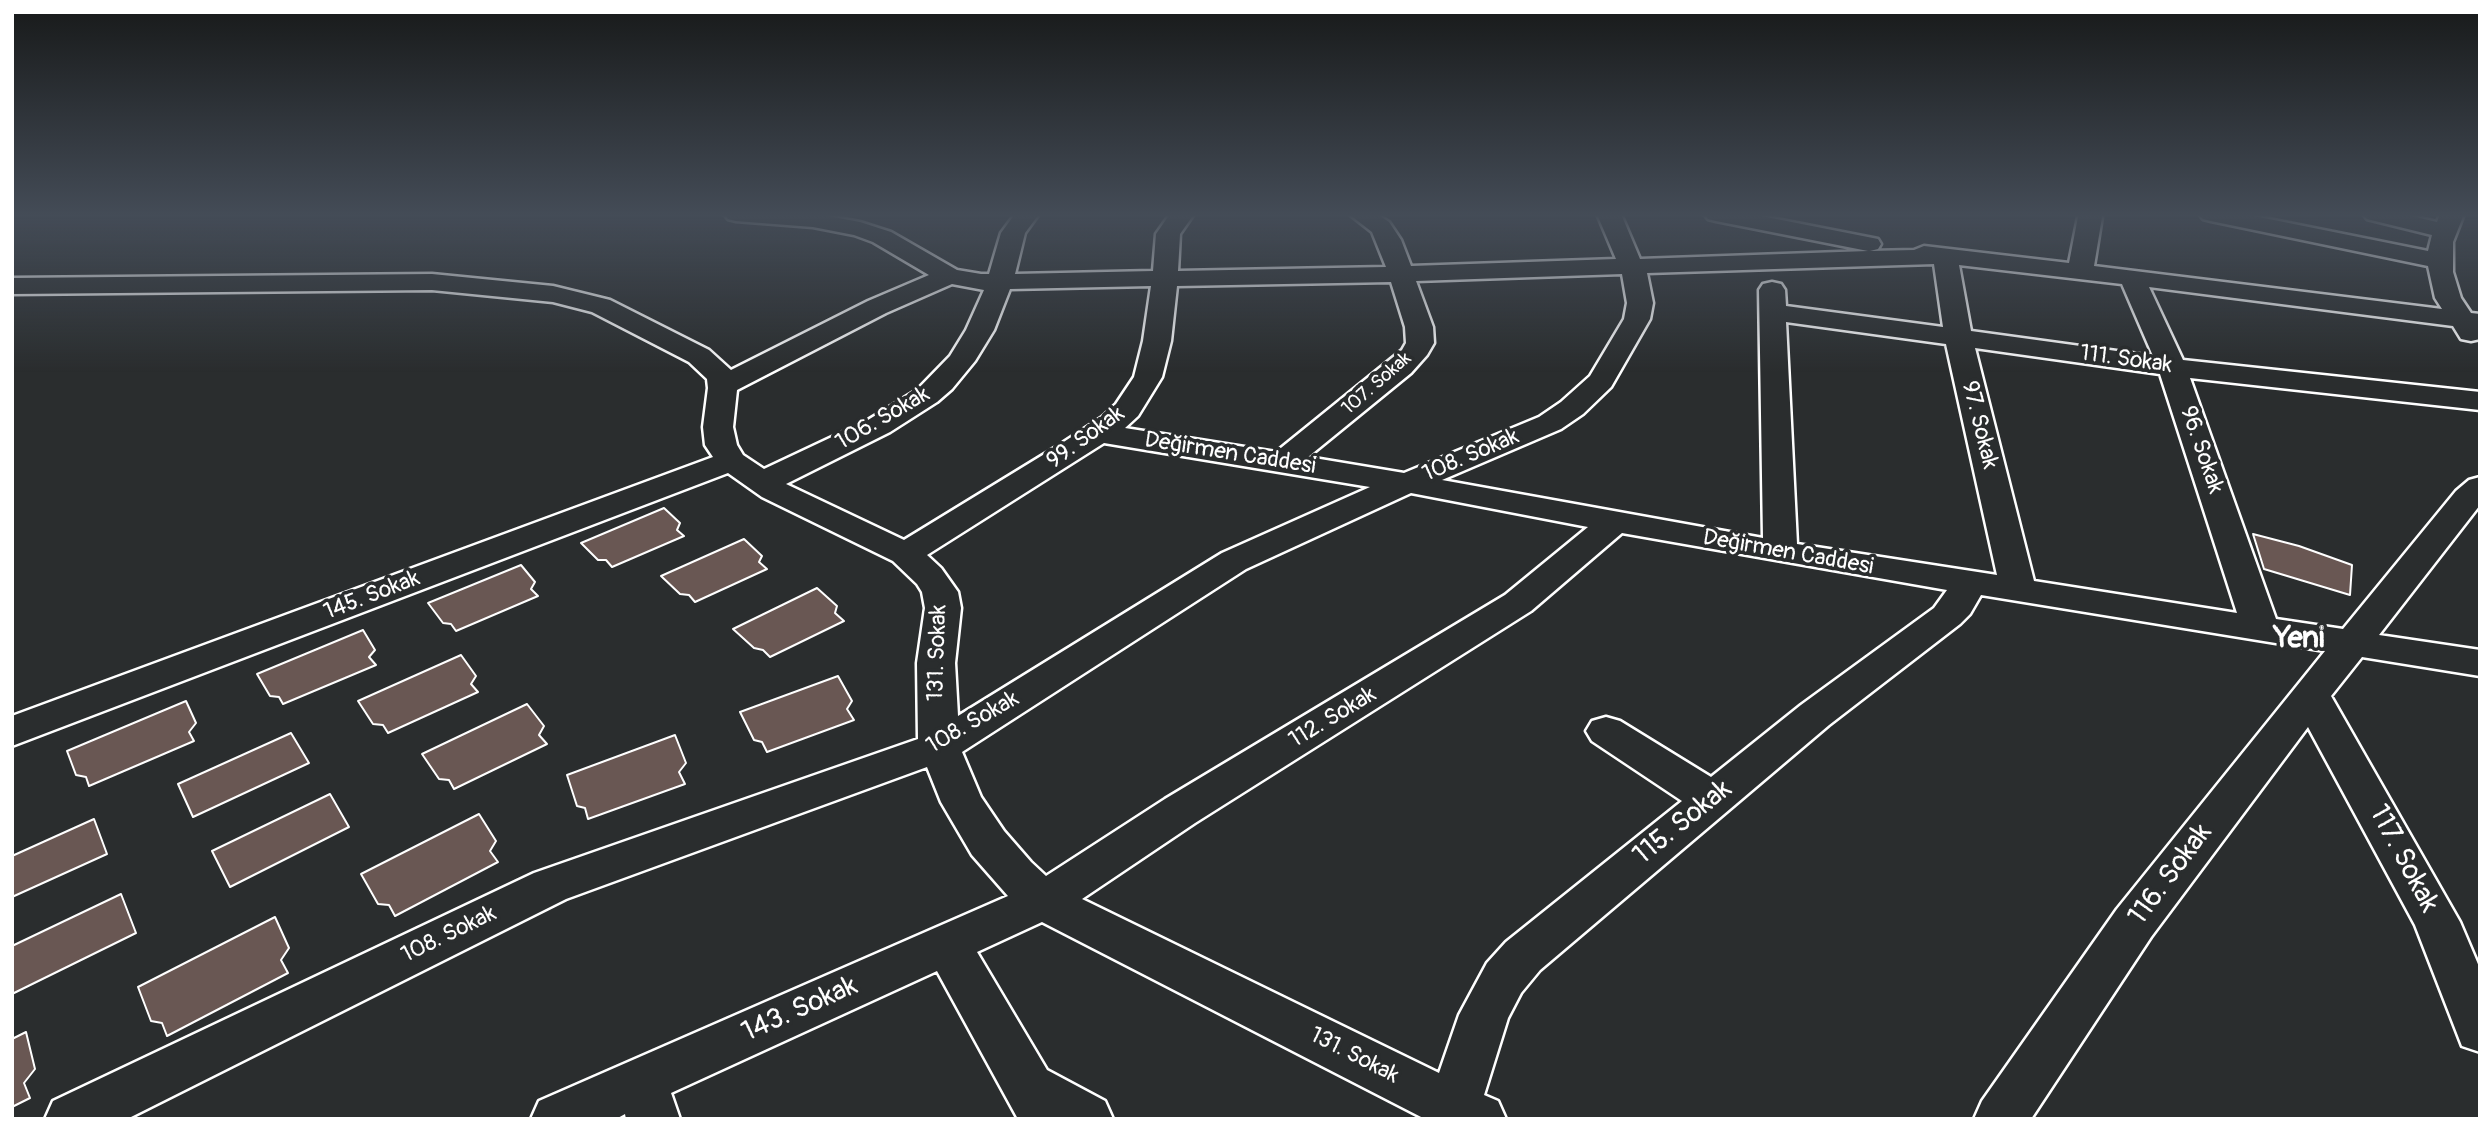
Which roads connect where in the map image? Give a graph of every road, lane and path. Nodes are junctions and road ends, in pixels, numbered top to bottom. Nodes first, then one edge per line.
1 (933, 267) edge
2 (1004, 267) edge
3 (1166, 267) edge
4 (1399, 267) edge
5 (1630, 267) junction
6 (1636, 267) edge
7 (1772, 267) edge
8 (1947, 267) edge
9 (2042, 267) edge
10 (2081, 267) edge
11 (2441, 267) edge
12 (2080, 271) junction
13 (1402, 274) junction
14 (949, 276) junction
15 (2131, 276) junction
16 (1165, 280) junction
17 (1000, 282) junction
18 (12, 286) edge
19 (1772, 312) junction
20 (2470, 320) edge
21 (1958, 337) junction
22 (2480, 345) edge
23 (2172, 367) junction
24 (722, 386) junction
25 (2480, 401) edge
26 (1098, 433) junction
27 (1282, 463) junction
28 (747, 472) junction
29 (1408, 483) junction
30 (2480, 487) edge
31 (1613, 523) junction
32 (1780, 552) junction
33 (905, 554) junction
34 (1968, 584) junction
35 (2020, 592) junction
36 (2261, 628) junction
37 (2354, 642) junction
38 (2480, 663) edge
39 (2311, 695) junction
40 (1606, 731) dead end
41 (12, 732) edge
42 (939, 747) junction
43 (1712, 799) junction
44 (1043, 901) junction
45 (947, 944) junction
46 (2480, 1030) edge
47 (647, 1100) edge
48 (1038, 1103) edge
49 (1467, 1113) edge
50 (72, 1119) edge
51 (558, 1119) edge
52 (1086, 1119) edge
53 (2001, 1119) edge

1 - 14 street
2 - 17 street, 106. Sokak
3 - 16 street, 99. Sokak
4 - 13 street, 107. Sokak
5 - 6 street
5 - 13 street
5 - 29 street, 108. Sokak
7 - 19 street
8 - 21 street, 97. Sokak
9 - 12 street
10 - 12 street
11 - 20 street
12 - 15 street
13 - 16 street
13 - 27 street, 107. Sokak
14 - 17 street
14 - 24 street
15 - 20 street
15 - 23 street, 96. Sokak
16 - 17 street
16 - 26 street, 99. Sokak
17 - 28 street, 106. Sokak
18 - 24 street
19 - 21 street, 111. Sokak
19 - 32 street
20 - 22 street
21 - 23 street, 111. Sokak
21 - 35 street, 97. Sokak
23 - 25 street, 111. Sokak
23 - 36 street, 96. Sokak
24 - 28 street
26 - 27 street, Değirmen Caddesi
26 - 33 street, 99. Sokak
27 - 29 street, Değirmen Caddesi
28 - 33 street, 131. Sokak
28 - 41 street, 145. Sokak
29 - 31 street, Değirmen Caddesi
29 - 42 street, 108. Sokak
30 - 37 street, 116. Sokak
31 - 32 street, Değirmen Caddesi
31 - 44 street, 112. Sokak
32 - 34 street, Değirmen Caddesi
33 - 42 street, 131. Sokak
34 - 35 street, Değirmen Caddesi
34 - 43 street, 115. Sokak
35 - 36 street, Değirmen Caddesi
36 - 37 street, Değirmen Caddesi
37 - 38 street, Değirmen Caddesi
37 - 39 street, 116. Sokak
39 - 46 street, 117. Sokak
39 - 53 street, 116. Sokak
40 - 43 street
42 - 44 street, 131. Sokak
42 - 50 street, 108. Sokak
43 - 49 street, 115. Sokak
44 - 45 street, 143. Sokak
44 - 49 street, 131. Sokak
45 - 47 street, 143. Sokak
45 - 48 street
47 - 51 street, 143. Sokak
48 - 52 street

